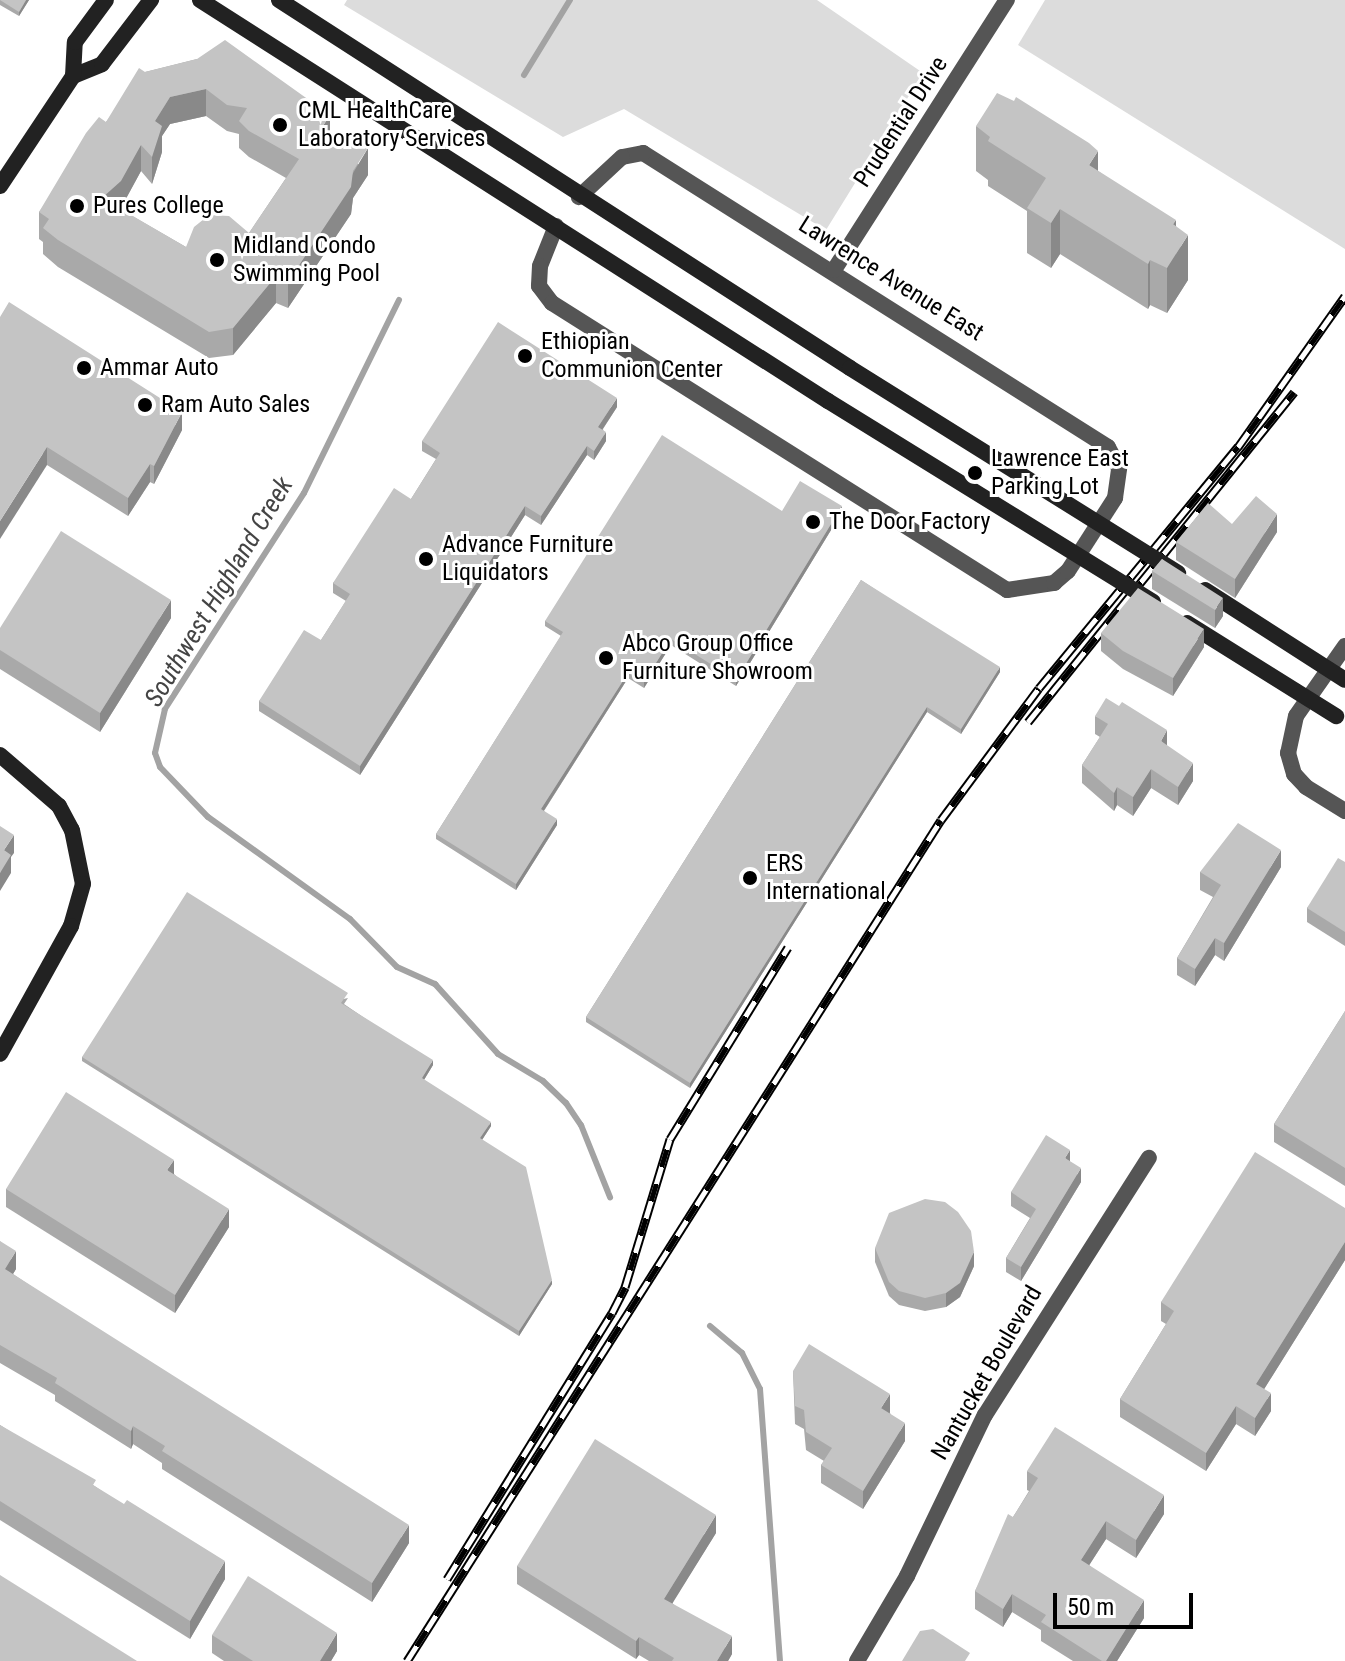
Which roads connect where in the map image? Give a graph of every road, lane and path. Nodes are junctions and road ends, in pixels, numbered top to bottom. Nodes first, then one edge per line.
1 (106, 0) edge
2 (151, 0) edge
3 (200, 0) edge
4 (279, 0) edge
5 (1007, 0) edge
6 (73, 76) junction
7 (0, 186) edge
8 (579, 197) junction
9 (556, 226) junction
10 (834, 270) junction
11 (1345, 646) edge
12 (1345, 680) edge
13 (1340, 719) edge
14 (0, 755) edge
15 (1345, 811) edge
16 (0, 1054) edge
17 (1149, 1158) dead end
18 (857, 1661) edge

1 - 6 main road
2 - 6 main road
3 - 9 main road
4 - 8 main road
5 - 10 street, Prudential Drive
6 - 7 main road
8 - 10 street, Lawrence Avenue East
8 - 12 main road, bridge
9 - 10 street, Lawrence Avenue East
9 - 13 main road, bridge
11 - 15 street
14 - 16 main road
17 - 18 street, Nantucket Boulevard

